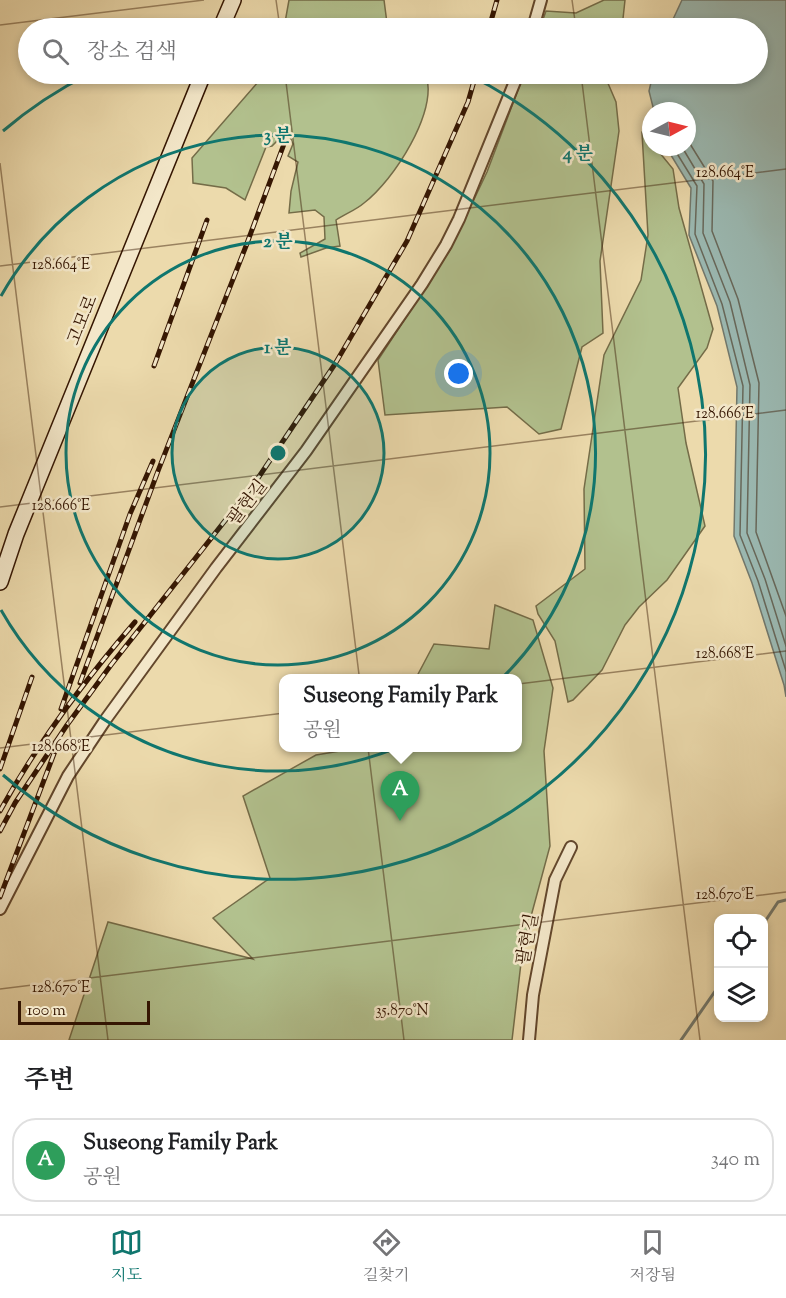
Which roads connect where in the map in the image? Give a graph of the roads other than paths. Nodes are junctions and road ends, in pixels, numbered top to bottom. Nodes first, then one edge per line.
1 (233, 0) edge
2 (541, 0) edge
3 (225, 18) edge
4 (536, 18) edge
5 (199, 84) edge
6 (514, 84) edge
7 (0, 582) edge
8 (571, 847) dead end
9 (0, 909) edge
10 (529, 1040) edge

1 - 3 main road
2 - 4 street
5 - 7 main road, 고모로
6 - 9 street, 팔현길
8 - 10 street, 팔현길

